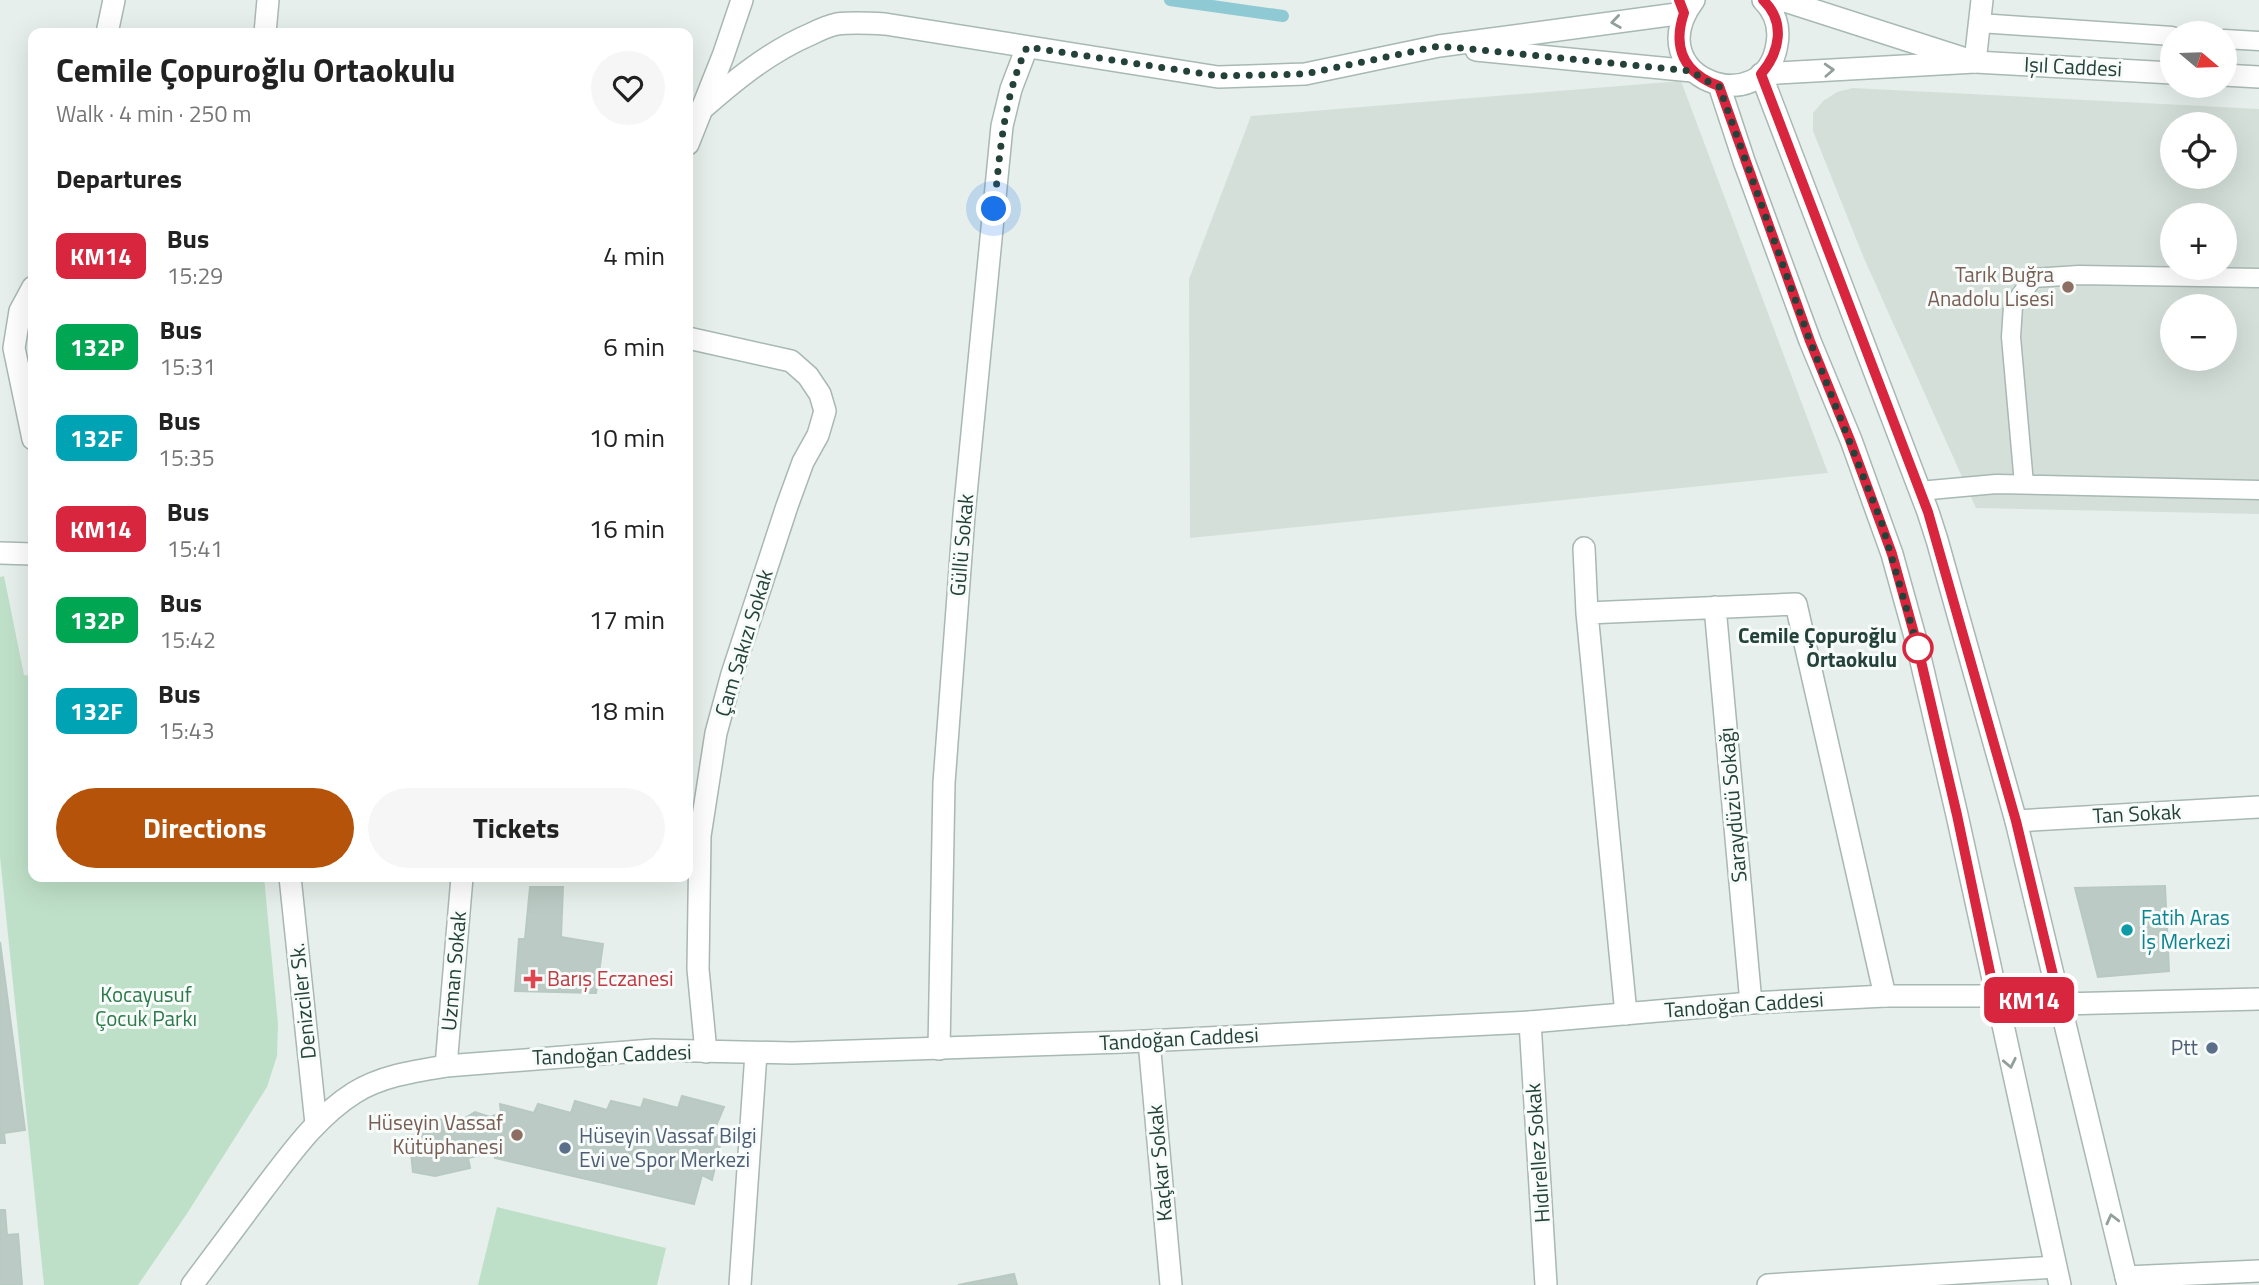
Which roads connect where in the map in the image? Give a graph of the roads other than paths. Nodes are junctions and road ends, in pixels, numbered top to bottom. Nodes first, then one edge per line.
1 (114, 0) edge
2 (268, 0) edge
3 (742, 0) edge
4 (1763, 0) edge
5 (1782, 0) edge
6 (1982, 0) edge
7 (1686, 4) edge
8 (1979, 23) junction
9 (108, 28) edge
10 (265, 28) edge
11 (2160, 35) edge
12 (2237, 40) edge
13 (2259, 41) edge
14 (1439, 46) junction
15 (1027, 47) junction
16 (1975, 62) junction
17 (1692, 71) junction
18 (2160, 72) edge
19 (1761, 74) junction
20 (2237, 76) edge
21 (2259, 77) edge
22 (1719, 86) junction
23 (701, 110) junction
24 (693, 131) edge
25 (2259, 278) edge
26 (28, 296) edge
27 (693, 339) edge
28 (28, 415) edge
29 (2024, 484) junction
30 (2259, 490) edge
31 (1919, 491) junction
32 (1584, 548) dead end
33 (0, 553) edge
34 (28, 554) edge
35 (1715, 607) junction
36 (1587, 613) junction
37 (2259, 807) edge
38 (2016, 821) junction
39 (291, 882) edge
40 (462, 882) edge
41 (1885, 996) junction
42 (1995, 996) junction
43 (2259, 999) edge
44 (1751, 1003) junction
45 (2060, 1004) junction
46 (1626, 1014) junction
47 (1530, 1022) junction
48 (1149, 1041) junction
49 (939, 1049) junction
50 (706, 1052) junction
51 (756, 1053) junction
52 (446, 1066) junction
53 (316, 1125) junction
54 (2259, 1271) edge
55 (2057, 1276) edge
56 (2127, 1281) edge
57 (192, 1285) edge
58 (740, 1285) edge
59 (1171, 1285) edge
60 (1546, 1285) edge
61 (1768, 1285) edge

1 - 9 street
2 - 10 street
3 - 23 street
4 - 19 street
5 - 16 street
6 - 8 street
7 -> 14 street
7 - 17 street
8 - 11 lane
8 - 16 street
12 - 13 lane
14 - 15 street
14 - 17 street
15 - 23 street
15 - 49 street, Güllü Sokak
16 - 18 street, Işıl Caddesi
19 -> 16 street
17 - 22 street
19 - 22 street
19 - 31 street
20 - 21 street
22 - 42 street
23 - 24 street
25 - 29 lane
26 - 28 street
27 - 50 street, Çam Sakızı Sokak
29 - 30 lane
29 - 31 lane
31 - 38 street
32 - 36 street
33 - 34 street
35 - 36 street
35 - 41 street
35 - 44 street, Saraydüzü Sokağı
36 - 46 street
37 - 38 street, Tan Sokak
38 - 45 street
39 - 53 street, Denizciler Sk.
40 - 52 street, Uzman Sokak
41 - 42 street, Tandoğan Caddesi
41 - 44 street, Tandoğan Caddesi
42 - 45 street, Tandoğan Caddesi
42 -> 55 street
43 - 45 street, Tandoğan Caddesi
44 - 46 street, Tandoğan Caddesi
56 -> 45 street
46 - 47 street, Tandoğan Caddesi
47 - 48 street, Tandoğan Caddesi
47 - 60 street, Hıdırellez Sokak
48 - 49 street, Tandoğan Caddesi
48 - 59 street, Kaçkar Sokak
49 - 51 street, Tandoğan Caddesi
50 - 51 street, Tandoğan Caddesi
50 - 52 street, Tandoğan Caddesi
51 - 58 street
52 - 53 street, Tandoğan Caddesi
53 - 57 street, Tandoğan Caddesi
54 - 56 street
55 - 61 street

